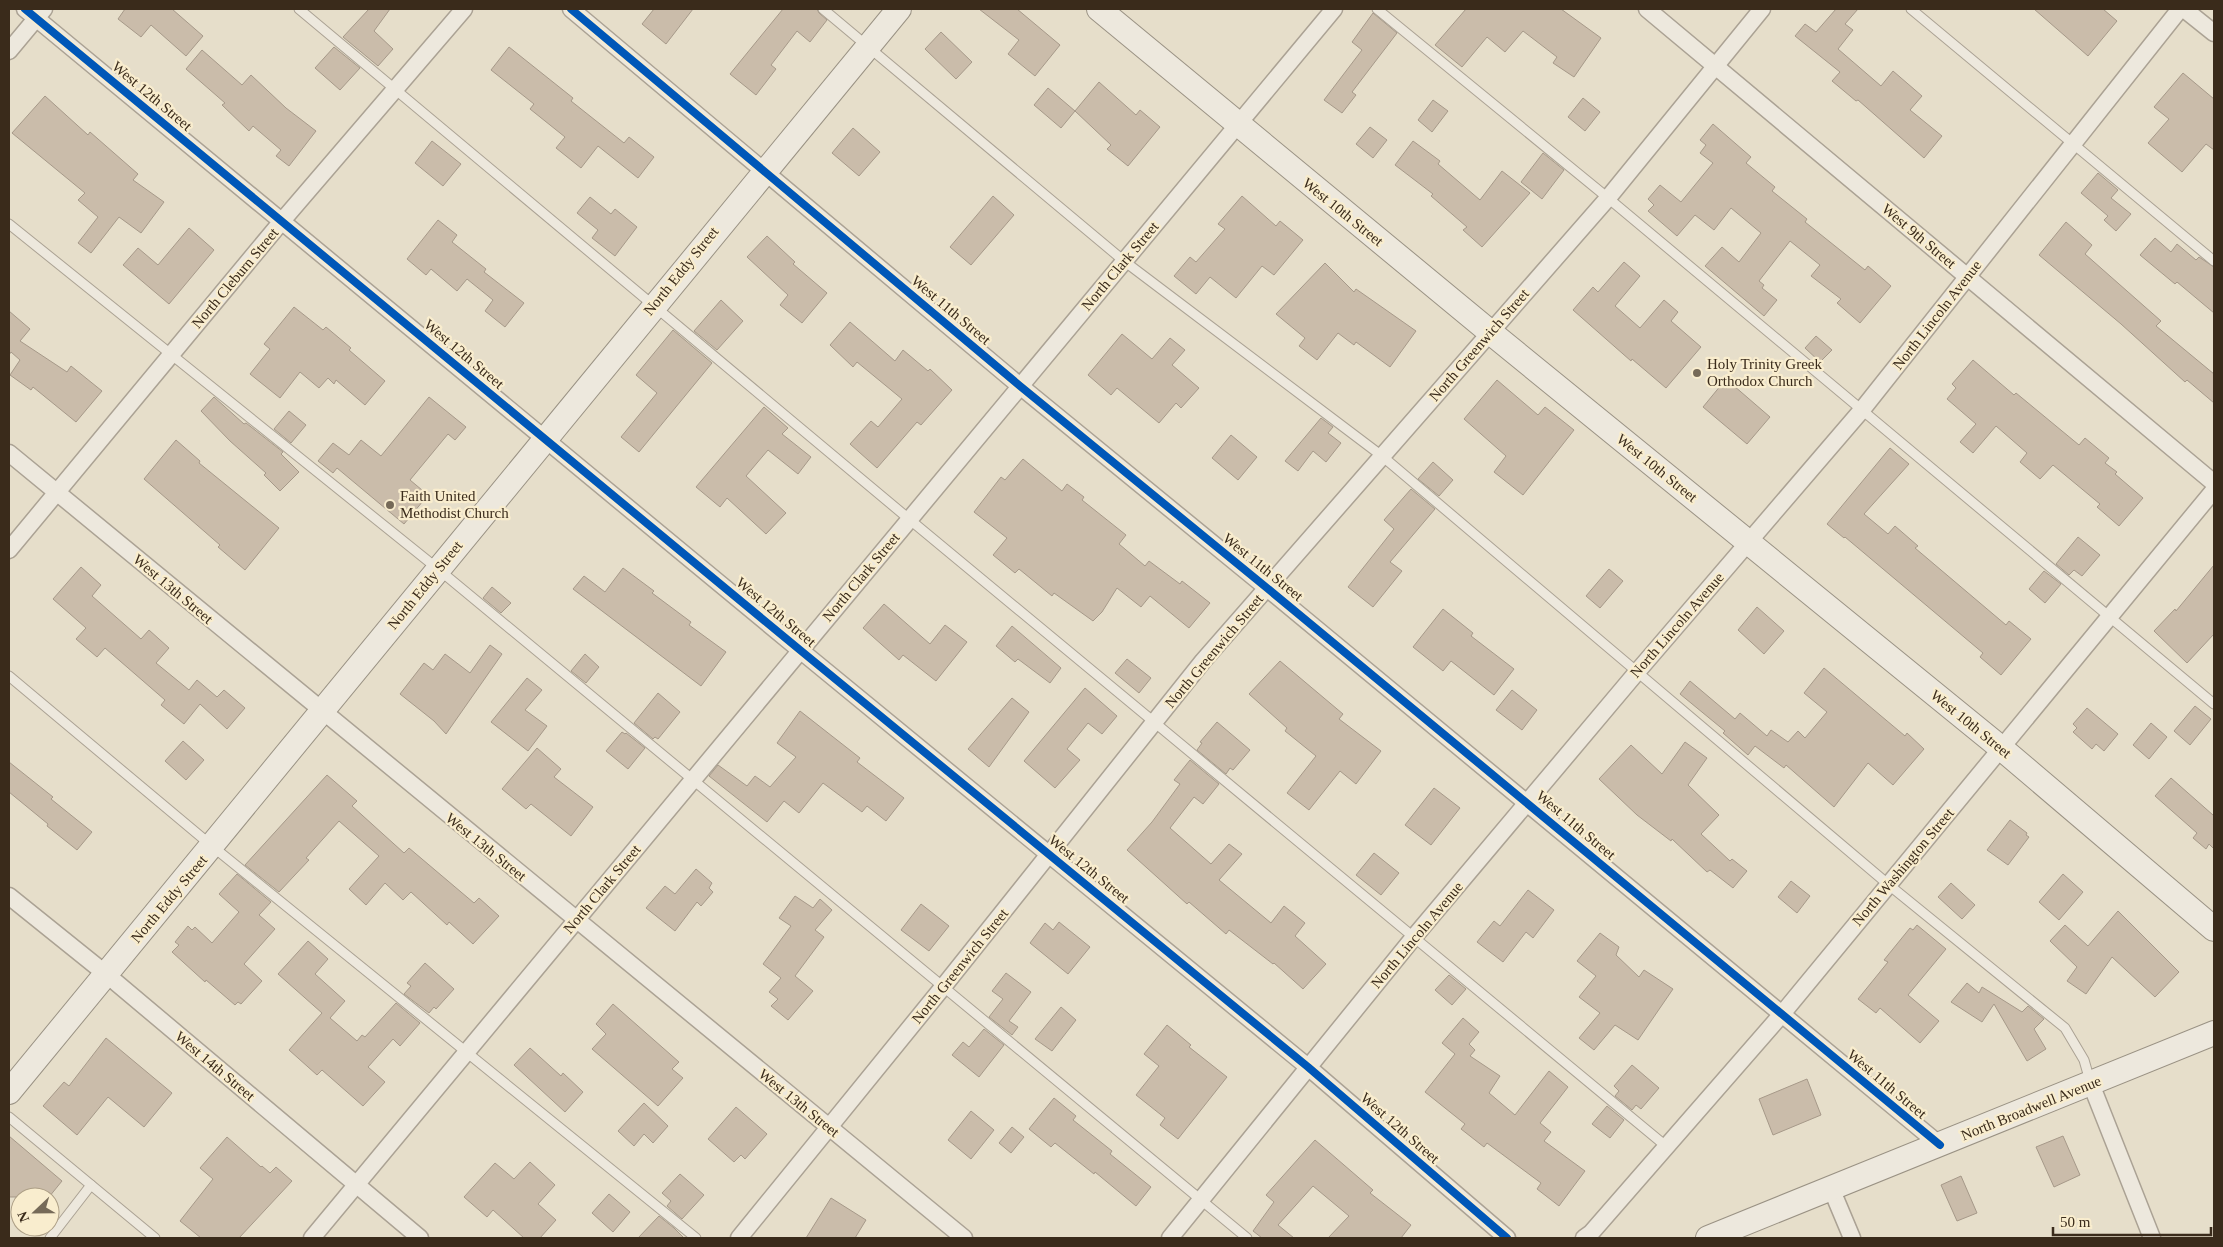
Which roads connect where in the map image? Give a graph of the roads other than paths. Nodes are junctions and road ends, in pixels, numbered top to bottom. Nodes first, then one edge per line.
1 (299, 9) edge
2 (464, 9) edge
3 (571, 9) edge
4 (824, 9) edge
5 (899, 9) edge
6 (1099, 9) edge
7 (1334, 9) edge
8 (1377, 9) edge
9 (1647, 9) edge
10 (1762, 9) edge
11 (1911, 9) edge
12 (2180, 9) edge
13 (2184, 9) edge
14 (35, 12) edge
15 (2214, 33) edge
16 (868, 46) junction
17 (9, 51) edge
18 (1716, 66) junction
19 (395, 89) junction
20 (1237, 125) junction
21 (2073, 144) junction
22 (764, 171) junction
23 (1608, 198) junction
24 (282, 222) junction
25 (9, 224) edge
26 (1124, 261) junction
27 (2214, 261) edge
28 (1968, 276) junction
29 (653, 305) junction
30 (1490, 332) junction
31 (171, 354) junction
32 (1020, 386) junction
33 (1861, 411) junction
34 (544, 439) junction
35 (9, 453) edge
36 (1382, 456) junction
37 (2214, 483) edge
38 (2214, 490) edge
39 (56, 492) junction
40 (909, 519) junction
41 (1749, 543) junction
42 (9, 550) edge
43 (438, 569) junction
44 (1267, 588) junction
45 (2110, 617) junction
46 (800, 650) junction
47 (1637, 672) junction
48 (9, 676) edge
49 (2214, 704) edge
50 (322, 712) junction
51 (1154, 722) junction
52 (2001, 748) junction
53 (692, 780) junction
54 (1527, 803) junction
55 (212, 846) junction
56 (1049, 854) junction
57 (1889, 884) junction
58 (9, 896) edge
59 (576, 920) junction
60 (2214, 928) edge
61 (1414, 937) junction
62 (106, 974) junction
63 (943, 987) junction
64 (1782, 1014) junction
65 (2214, 1033) edge
66 (467, 1052) junction
67 (1308, 1067) junction
68 (2091, 1084) junction
69 (9, 1092) edge
70 (9, 1117) edge
71 (830, 1128) junction
72 (1940, 1145) junction
73 (1667, 1147) junction
74 (357, 1185) junction
75 (91, 1186) junction
76 (1831, 1188) junction
77 (1201, 1200) junction
78 (50, 1238) edge
79 (155, 1238) edge
80 (312, 1238) edge
81 (420, 1238) edge
82 (696, 1238) edge
83 (739, 1238) edge
84 (964, 1238) edge
85 (1170, 1238) edge
86 (1247, 1238) edge
87 (1508, 1238) edge
88 (1584, 1238) edge
89 (1708, 1238) edge
90 (1852, 1238) edge
91 (2152, 1238) edge

1 - 19 lane
2 - 19 street, North Cleburn Street
3 - 22 street, West 11th Street
4 - 16 lane
5 - 16 main road, North Eddy Street
6 - 20 main road, West 10th Street
7 - 20 street, North Clark Street
8 - 23 lane
9 - 18 street, West 9th Street
10 - 18 street, North Greenwich Street
11 - 21 lane
12 - 21 street, North Lincoln Avenue
13 - 15 street
14 - 17 street
14 - 24 street, West 12th Street
16 - 22 main road, North Eddy Street
16 - 26 lane
18 - 23 street, North Greenwich Street
18 - 28 street, West 9th Street
19 - 24 street, North Cleburn Street
19 - 29 lane
20 - 26 street, North Clark Street
20 - 30 main road, West 10th Street
21 - 27 lane
21 - 28 street, North Lincoln Avenue
22 - 29 main road, North Eddy Street
22 - 32 street, West 11th Street
23 - 30 street, North Greenwich Street
23 - 33 lane
24 - 31 street, North Cleburn Street
24 - 34 street, West 12th Street
25 - 31 lane
26 - 32 street, North Clark Street
26 - 36 lane
28 - 33 street, North Lincoln Avenue
28 - 37 street, West 9th Street
29 - 34 main road, North Eddy Street
29 - 40 lane
30 - 36 street, North Greenwich Street
30 - 41 main road, West 10th Street
31 - 39 street, North Cleburn Street
31 - 43 lane
32 - 40 street, North Clark Street
32 - 44 street, West 11th Street
33 - 41 street, North Lincoln Avenue
33 - 45 lane
34 - 43 main road, North Eddy Street
34 - 46 street, West 12th Street
35 - 39 street, West 13th Street
36 - 44 street, North Greenwich Street
36 - 47 lane
38 - 45 street, North Washington Street
39 - 42 street, North Cleburn Street
39 - 50 street, West 13th Street
40 - 46 street, North Clark Street
40 - 51 lane
41 - 47 street, North Lincoln Avenue
41 - 52 main road, West 10th Street
43 - 50 main road, North Eddy Street
43 - 53 lane
44 - 51 street, North Greenwich Street
44 - 54 street, West 11th Street
45 - 49 lane
45 - 52 street, North Washington Street
46 - 53 street, North Clark Street
46 - 56 street, West 12th Street
47 - 54 street, North Lincoln Avenue
47 - 57 lane
48 - 55 lane
50 - 55 main road, North Eddy Street
50 - 59 street, West 13th Street
51 - 56 street, North Greenwich Street
51 - 61 lane
52 - 57 street, North Washington Street
52 - 60 main road, West 10th Street
53 - 59 street, North Clark Street
53 - 63 lane
54 - 61 street, North Lincoln Avenue
54 - 64 street, West 11th Street
55 - 62 main road, North Eddy Street
55 - 66 lane
56 - 63 street, North Greenwich Street
56 - 67 street, West 12th Street
57 - 64 street, North Washington Street
57 - 68 lane
58 - 62 street, West 14th Street
59 - 66 street, North Clark Street
59 - 71 street, West 13th Street
61 - 67 street, North Lincoln Avenue
61 - 73 lane
62 - 69 main road, North Eddy Street
62 - 74 street, West 14th Street
63 - 71 street, North Greenwich Street
63 - 77 lane
64 - 72 street, West 11th Street
64 - 73 street, North Washington Street
65 - 68 main road, North Broadwell Avenue
66 - 74 street, North Clark Street
66 - 82 lane
67 - 77 street, North Lincoln Avenue
67 - 87 street, West 12th Street
68 - 72 main road, North Broadwell Avenue
68 - 91 street
70 - 75 lane
71 - 83 street, North Greenwich Street
71 - 84 street, West 13th Street
72 - 76 main road, North Broadwell Avenue
73 - 88 street, North Washington Street
74 - 80 street, North Clark Street
74 - 81 street, West 14th Street
75 - 78 lane
75 - 79 lane
76 - 89 main road, North Broadwell Avenue
76 - 90 street
77 - 85 street, North Lincoln Avenue
77 - 86 lane

